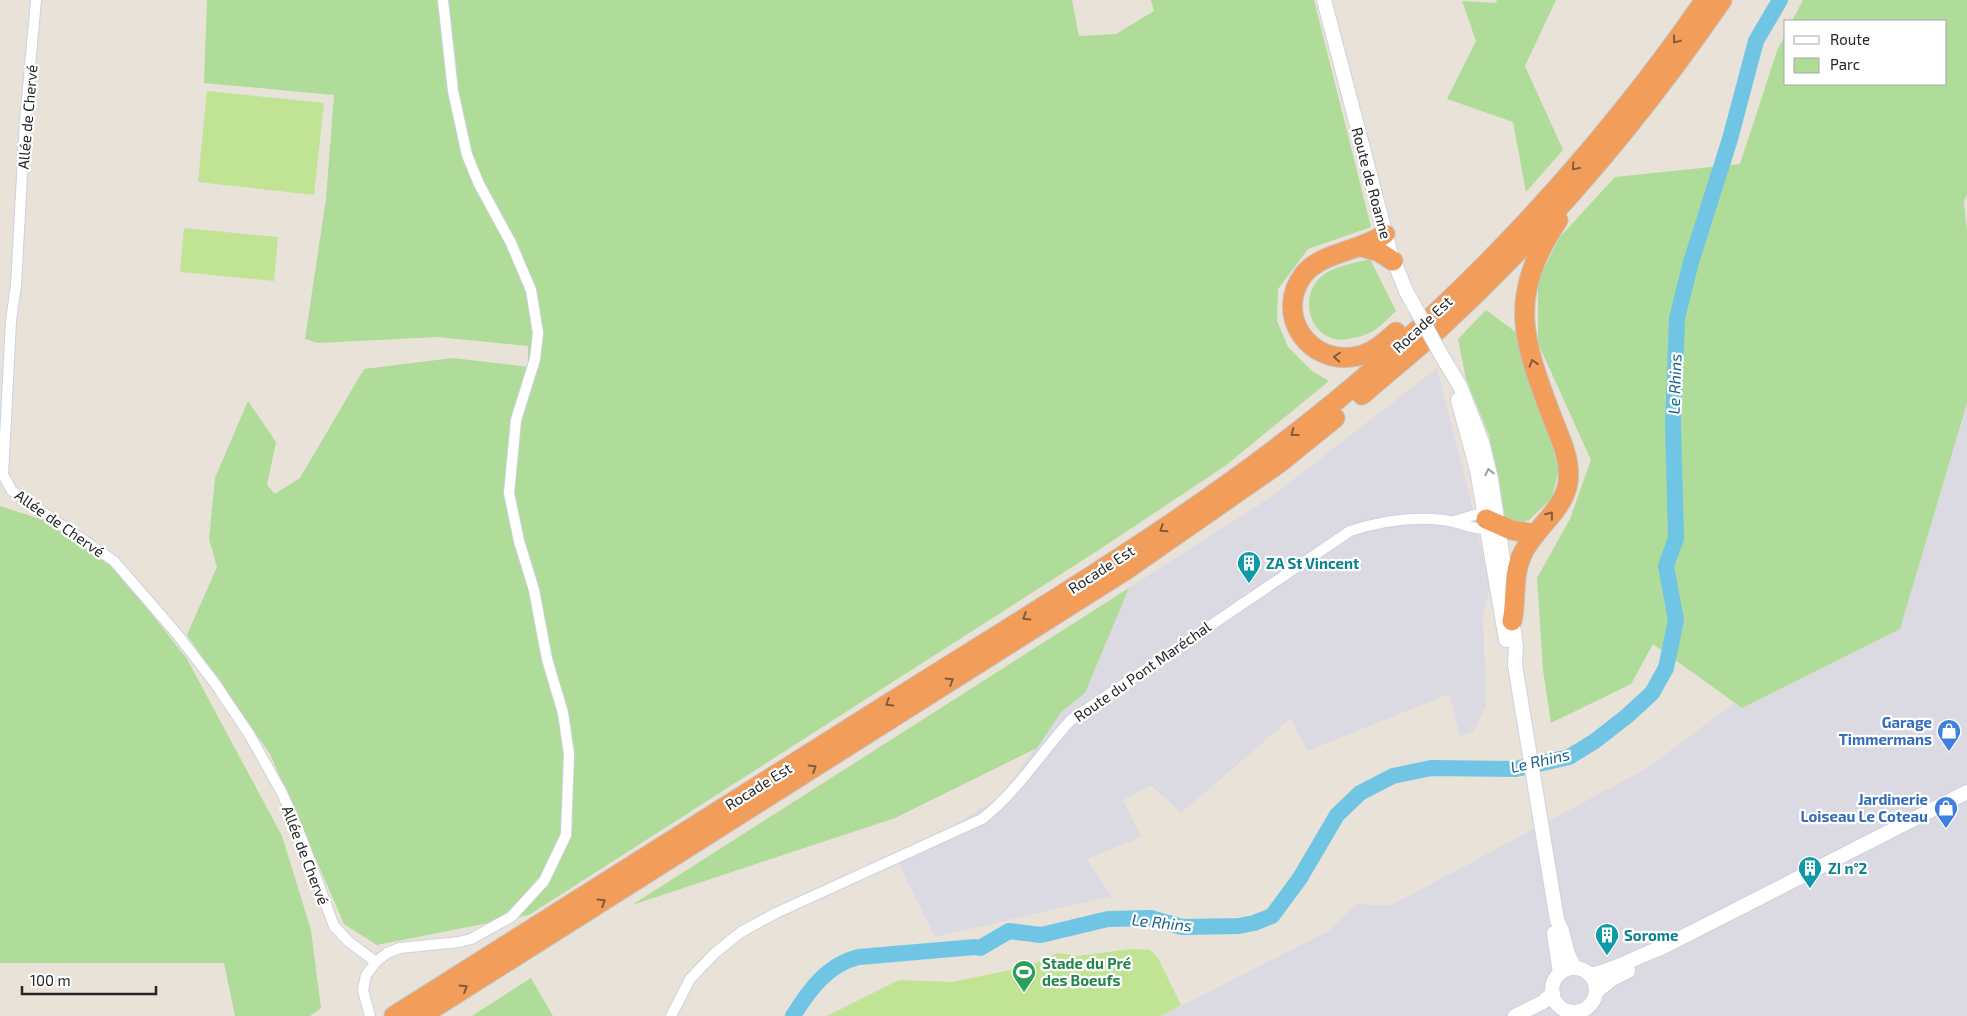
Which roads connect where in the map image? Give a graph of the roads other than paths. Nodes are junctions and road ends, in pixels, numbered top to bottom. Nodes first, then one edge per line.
1 (36, 0) edge
2 (443, 0) edge
3 (1324, 0) edge
4 (1705, 0) edge
5 (1722, 0) edge
6 (1568, 196) junction
7 (1386, 234) junction
8 (1362, 247) junction
9 (1500, 249) junction
10 (1393, 261) junction
11 (1454, 521) junction
12 (1491, 521) junction
13 (1535, 534) junction
14 (1512, 622) junction
15 (1515, 665) junction
16 (1967, 792) edge
17 (1557, 920) junction
18 (1661, 948) junction
19 (376, 962) junction
20 (1575, 968) junction
21 (1560, 973) junction
22 (1590, 975) junction
23 (1552, 992) junction
24 (1597, 992) junction
25 (420, 1011) edge
26 (1564, 1011) edge
27 (1582, 1013) edge
28 (370, 1016) edge
29 (394, 1016) edge
30 (671, 1016) edge
31 (1515, 1016) edge
32 (1536, 1016) edge

1 - 19 street, Allée de Chervé
2 - 19 street
3 - 7 street, Route de Roanne
4 -> 9 highway, Rocade Est
5 - 6 highway, Rocade Est
13 -> 6 highway
25 -> 6 highway, Rocade Est
7 - 8 highway
7 - 10 street, Route de Roanne
9 -> 8 highway
8 - 10 highway
9 -> 25 highway, Rocade Est
10 - 12 street, Route de Roanne, bridge
11 - 12 street, Route du Pont Maréchal
11 - 12 street, Route du Pont Maréchal
11 - 30 street, Route du Pont Maréchal
12 - 13 highway
12 - 14 street
12 - 15 street
13 - 14 highway
14 - 15 street
15 - 17 street
16 - 18 street
17 - 20 street
17 - 21 street
18 - 22 street
18 - 24 street
19 - 28 street
20 - 21 street
20 - 22 street
21 - 23 street
22 - 24 street
23 - 26 street
23 - 31 street
24 - 27 street
25 - 29 highway, Rocade Est
26 - 27 street
26 - 32 street

